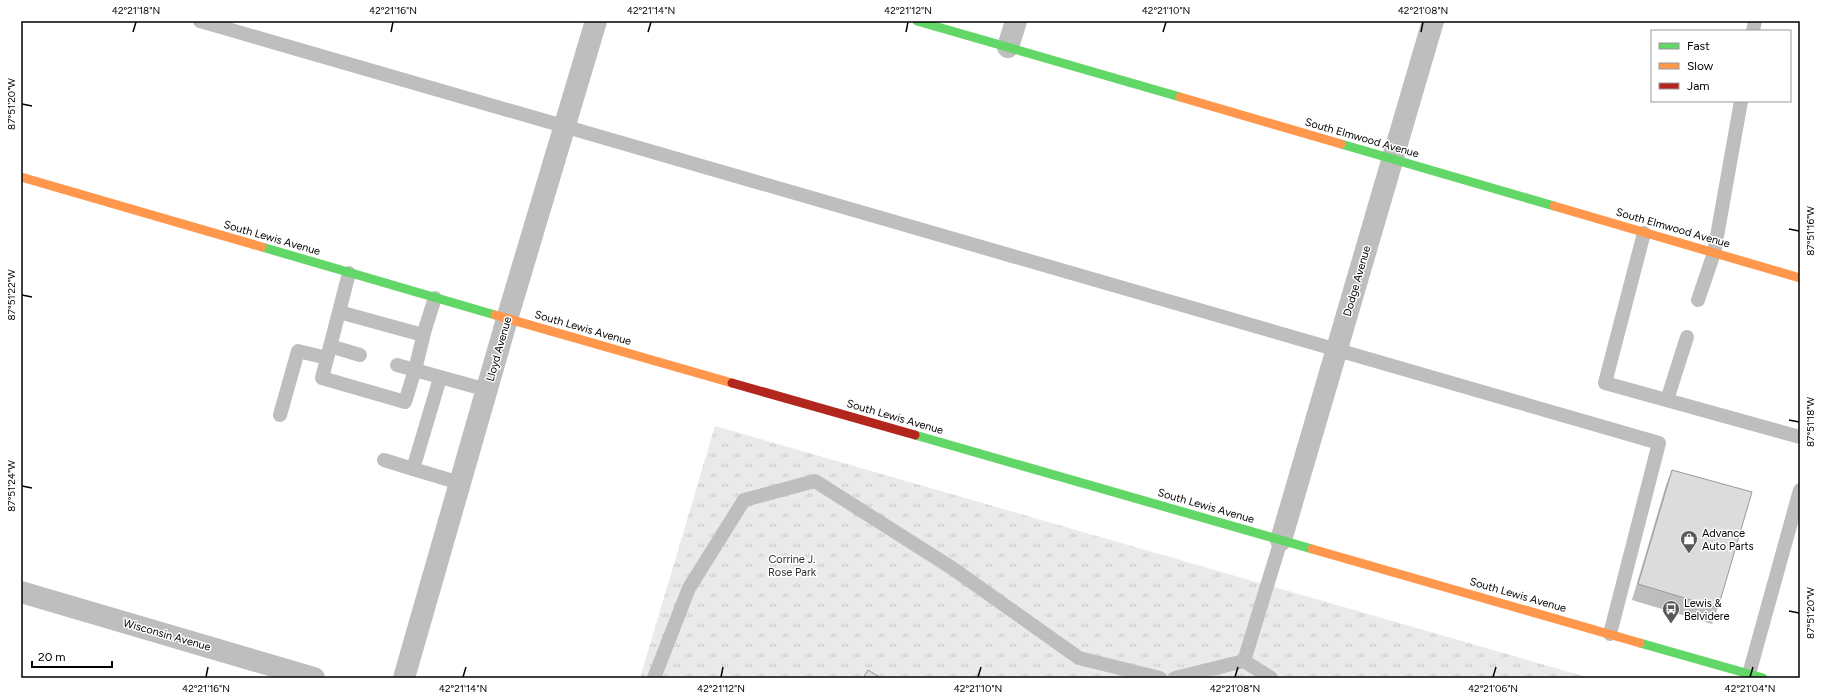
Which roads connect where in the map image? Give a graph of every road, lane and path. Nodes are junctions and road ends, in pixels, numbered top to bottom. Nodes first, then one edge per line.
1 (200, 21) edge
2 (596, 21) edge
3 (917, 21) edge
4 (1016, 21) edge
5 (1433, 21) edge
6 (1008, 47) junction
7 (1740, 102) edge
8 (564, 126) junction
9 (1392, 159) junction
10 (21, 177) edge
11 (1644, 232) junction
12 (1714, 253) junction
13 (349, 273) junction
14 (1800, 278) edge
15 (435, 298) junction
16 (1698, 300) dead end
17 (339, 312) junction
18 (507, 319) junction
19 (423, 335) junction
20 (1687, 336) dead end
21 (1336, 350) junction
22 (328, 352) junction
23 (360, 355) dead end
24 (397, 365) dead end
25 (415, 370) junction
26 (440, 378) junction
27 (487, 390) junction
28 (1667, 400) junction
29 (280, 415) dead end
30 (1800, 437) edge
31 (384, 460) dead end
32 (413, 469) junction
33 (460, 483) junction
34 (1800, 490) edge
35 (1281, 540) junction
36 (21, 592) edge
37 (1610, 634) junction
38 (1244, 661) junction
39 (1749, 674) junction
40 (314, 678) edge
41 (404, 678) edge
42 (654, 678) edge
43 (1160, 678) edge
44 (1175, 678) edge
45 (1271, 678) edge
46 (1763, 678) edge

1 - 8 lane
2 - 8 street, Lloyd Avenue
3 - 6 main road, South Elmwood Avenue
4 - 6 street
5 - 9 street, Dodge Avenue
6 - 9 main road, South Elmwood Avenue
7 - 12 lane
8 - 18 street, Lloyd Avenue
8 - 21 lane
9 - 11 main road, South Elmwood Avenue
9 - 21 street, Dodge Avenue
10 - 13 main road, South Lewis Avenue
11 - 12 main road, South Elmwood Avenue
11 - 28 lane
12 - 14 main road, South Elmwood Avenue
12 - 16 lane
13 - 15 main road, South Lewis Avenue
13 - 17 lane
15 - 18 main road, South Lewis Avenue
15 - 19 lane
17 - 19 lane
17 - 22 lane
18 - 27 street, Lloyd Avenue
18 - 35 main road, South Lewis Avenue
19 - 25 lane
20 - 28 lane
21 - 35 street, Dodge Avenue
21 - 37 lane
22 - 23 lane
22 - 25 lane
22 - 29 lane
24 - 25 lane
25 - 26 lane
26 - 27 lane
26 - 32 lane
27 - 33 street, Lloyd Avenue
28 - 30 lane
31 - 32 lane
32 - 33 lane
33 - 41 street, Lloyd Avenue
34 - 39 lane
35 - 37 main road, South Lewis Avenue
35 - 38 lane
36 - 40 street, Wisconsin Avenue
37 - 39 main road, South Lewis Avenue
38 - 44 lane
38 - 45 lane
39 - 46 main road, South Lewis Avenue
42 - 43 lane

